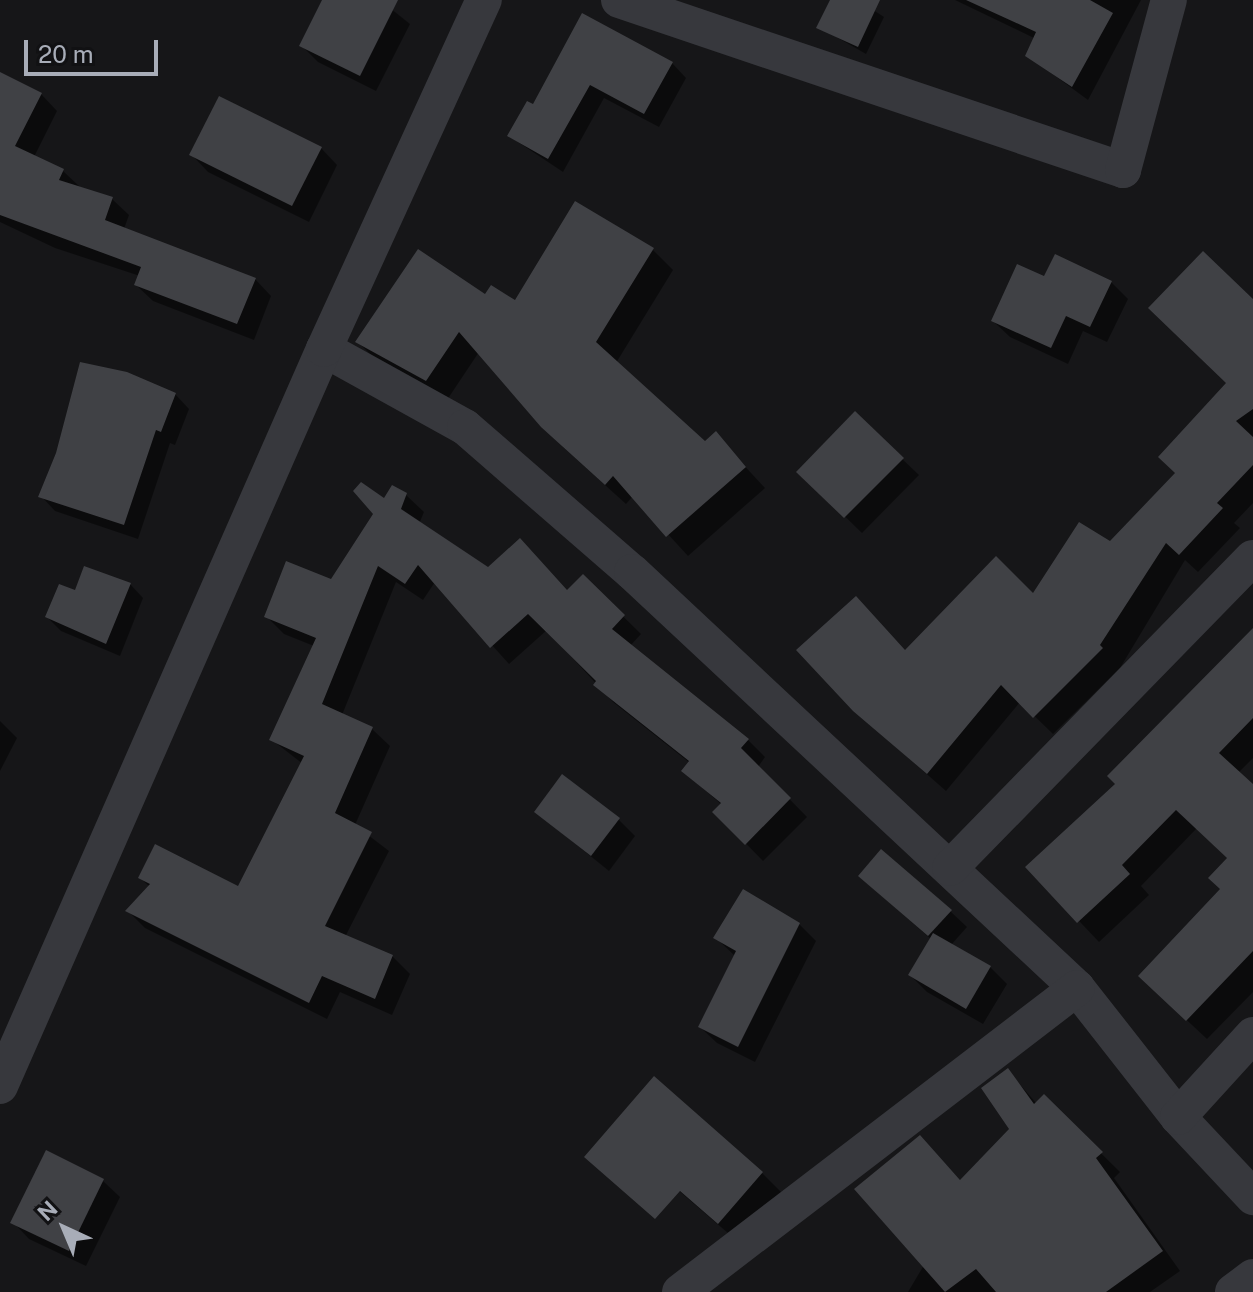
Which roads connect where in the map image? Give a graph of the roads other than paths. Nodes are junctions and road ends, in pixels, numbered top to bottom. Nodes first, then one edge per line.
1 (484, 0) edge
2 (619, 0) edge
3 (1169, 0) edge
4 (324, 349) junction
5 (1253, 558) edge
6 (950, 868) junction
7 (1077, 988) junction
8 (1253, 1035) edge
9 (0, 1086) edge
10 (1178, 1117) junction
11 (1253, 1197) edge
12 (1253, 1277) edge
13 (680, 1292) edge
14 (1233, 1292) edge

1 - 4 street
2 - 3 street
4 - 6 street
4 - 9 street
5 - 6 street
6 - 7 street
7 - 10 street
7 - 13 street
8 - 10 street
10 - 11 street
12 - 14 street

